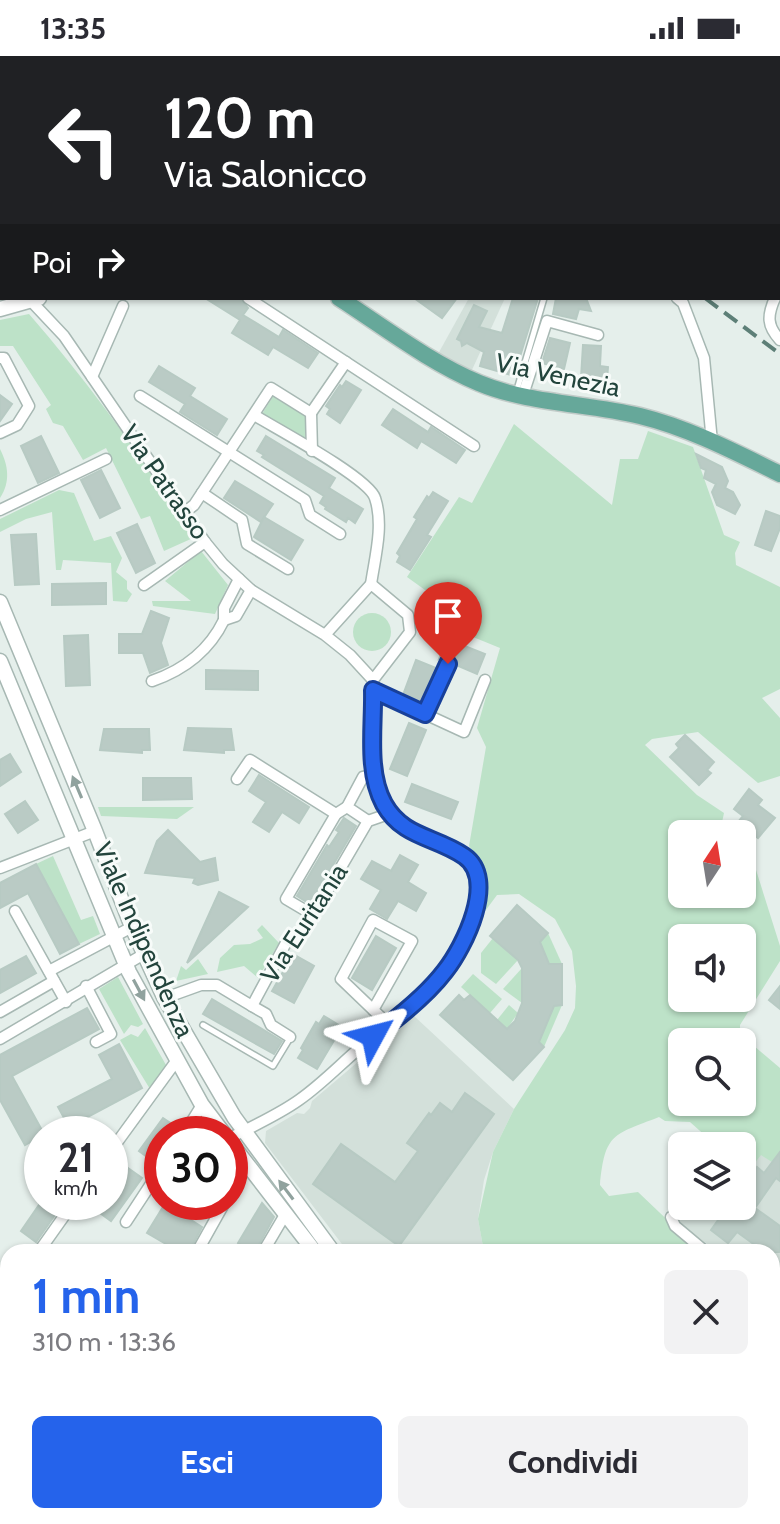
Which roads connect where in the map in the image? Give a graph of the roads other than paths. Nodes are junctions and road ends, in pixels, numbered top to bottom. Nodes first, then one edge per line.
1 (35, 300) edge
2 (251, 300) edge
3 (342, 300) edge
4 (543, 300) edge
5 (682, 300) edge
6 (772, 303) edge
7 (123, 306) dead end
8 (0, 309) edge
9 (598, 335) dead end
10 (780, 340) edge
11 (0, 358) edge
12 (346, 362) junction
13 (92, 377) junction
14 (519, 395) junction
15 (140, 396) dead end
16 (311, 413) junction
17 (254, 415) junction
18 (0, 433) edge
19 (712, 442) junction
20 (474, 446) dead end
21 (312, 451) junction
22 (229, 453) junction
23 (106, 459) dead end
24 (780, 474) edge
25 (202, 493) junction
26 (0, 510) edge
27 (185, 512) junction
28 (340, 534) dead end
29 (205, 542) junction
30 (288, 569) dead end
31 (239, 579) junction
32 (371, 584) junction
33 (144, 585) dead end
34 (251, 590) junction
35 (0, 602) edge
36 (224, 620) junction
37 (325, 635) junction
38 (0, 661) edge
39 (448, 664) dead end
40 (485, 680) dead end
41 (152, 681) dead end
42 (373, 685) junction
43 (425, 714) junction
44 (374, 775) junction
45 (237, 779) dead end
46 (347, 807) junction
47 (391, 813) junction
48 (336, 814) junction
49 (368, 821) junction
50 (95, 831) junction
51 (74, 838) junction
52 (0, 868) edge
53 (15, 911) dead end
54 (313, 915) junction
55 (132, 927) junction
56 (115, 936) junction
57 (144, 954) junction
58 (126, 964) junction
59 (50, 972) junction
60 (86, 986) junction
61 (165, 998) junction
62 (66, 1002) junction
63 (252, 1006) junction
64 (373, 1010) junction
65 (0, 1012) edge
66 (203, 1025) dead end
67 (389, 1025) junction
68 (290, 1037) joint
69 (0, 1039) edge
70 (96, 1042) dead end
71 (177, 1060) junction
72 (202, 1105) junction
73 (195, 1116) edge
74 (210, 1116) edge
75 (234, 1116) edge
76 (128, 1127) edge
77 (248, 1129) edge
78 (248, 1136) edge
79 (248, 1165) edge
80 (144, 1194) edge
81 (286, 1213) junction
82 (61, 1220) edge
83 (215, 1220) edge
84 (672, 1220) edge
85 (126, 1222) dead end
86 (44, 1244) edge
87 (201, 1244) edge
88 (268, 1244) edge
89 (309, 1244) edge
90 (327, 1244) edge
91 (696, 1244) edge

1 - 8 street
1 - 13 street, Via Patrasso
2 - 12 street
3 - 14 main road, Via Venezia
4 - 14 lane
5 - 19 street
6 - 10 street
7 - 13 street
9 - 14 street
11 - 18 street
12 - 16 street
12 - 20 street
13 - 27 street, Via Patrasso
14 - 19 main road, Via Venezia
15 - 22 street
16 - 17 street
16 - 21 street
17 - 21 street
17 - 22 street
19 - 24 main road, Via Venezia
21 - 32 street
22 - 25 street
22 - 28 street
23 - 26 street
25 - 27 street
25 - 30 street
27 - 29 street, Via Patrasso
29 - 31 street, Via Patrasso
29 - 33 street
31 - 34 street, Via Patrasso
31 - 36 street
32 - 37 street
32 - 42 street
34 - 36 street
34 - 37 street, Via Patrasso
50 -> 35 street, Viale Indipendenza
36 - 41 street
37 - 42 street, Via Patrasso
38 - 51 street, Viale Indipendenza
39 - 43 street
40 - 43 street
42 - 43 street
42 - 44 street
44 - 46 street
44 - 47 street
45 - 48 street
46 - 48 street
46 - 49 street
47 - 49 street
47 - 67 street
48 - 54 street
49 - 54 street, Via Euritania
50 - 51 street
50 - 55 street, Viale Indipendenza
51 - 52 street
51 - 56 street, Viale Indipendenza
53 - 59 street
54 - 63 street, Via Euritania
55 - 56 street
55 - 57 street, Viale Indipendenza
56 - 58 street, Viale Indipendenza
56 - 59 street
57 - 58 street
57 - 61 street, Viale Indipendenza
58 - 60 street
58 -> 71 street, Viale Indipendenza
59 - 62 street
59 - 65 street
60 - 62 street
60 - 70 street
61 - 63 street, Via Euritania
61 - 75 street, Viale Indipendenza
62 - 69 street
63 - 68 street
64 - 64 street
64 - 67 street
66 - 68 lane
67 - 77 street
71 - 72 street, Viale Indipendenza
71 - 76 street
72 - 73 street
72 - 74 street, Viale Indipendenza
90 -> 78 street, Viale Indipendenza
79 - 81 street
80 - 85 street
81 - 88 street
81 - 89 street
82 - 86 street
83 - 87 street
84 - 91 street

